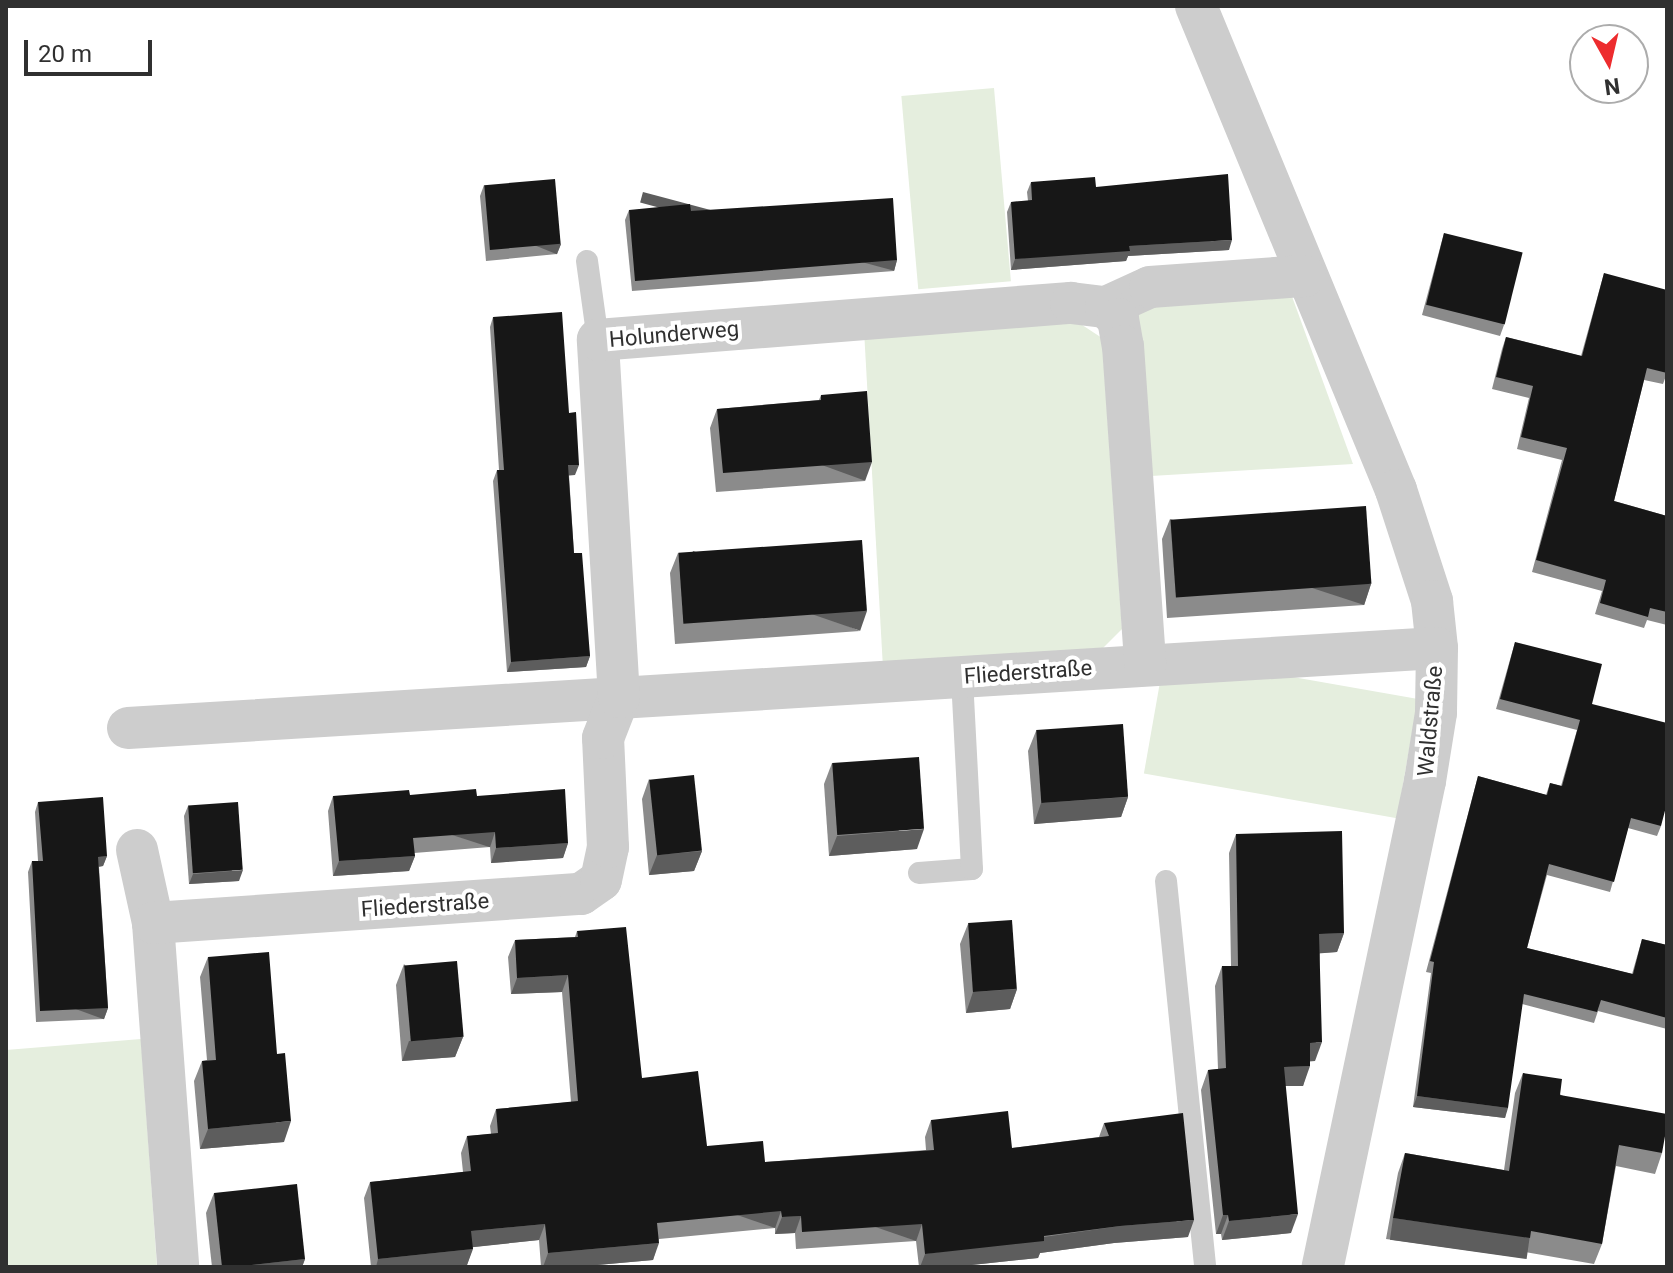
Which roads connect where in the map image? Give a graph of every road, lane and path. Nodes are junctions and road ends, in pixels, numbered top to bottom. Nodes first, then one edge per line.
1 (1200, 18) edge
2 (587, 261) dead end
3 (1305, 276) junction
4 (1106, 307) junction
5 (598, 340) junction
6 (1437, 648) junction
7 (1145, 663) junction
8 (962, 677) junction
9 (619, 697) junction
10 (128, 728) dead end
11 (137, 850) dead end
12 (919, 873) dead end
13 (1166, 881) dead end
14 (153, 923) junction
15 (178, 1267) edge
16 (1205, 1267) edge
17 (1323, 1267) edge

1 - 3 street, Waldstraße
2 - 5 lane
3 - 4 street, Holunderweg
3 - 6 street, Waldstraße
4 - 5 street, Holunderweg
4 - 7 street
5 - 9 street, Holunderweg
6 - 7 street, Fliederstraße
6 - 17 street, Waldstraße
7 - 8 street, Fliederstraße
8 - 9 street, Fliederstraße
8 - 12 lane
9 - 10 street, Fliederstraße
9 - 14 street, Fliederstraße
11 - 14 street
13 - 16 lane
14 - 15 street

